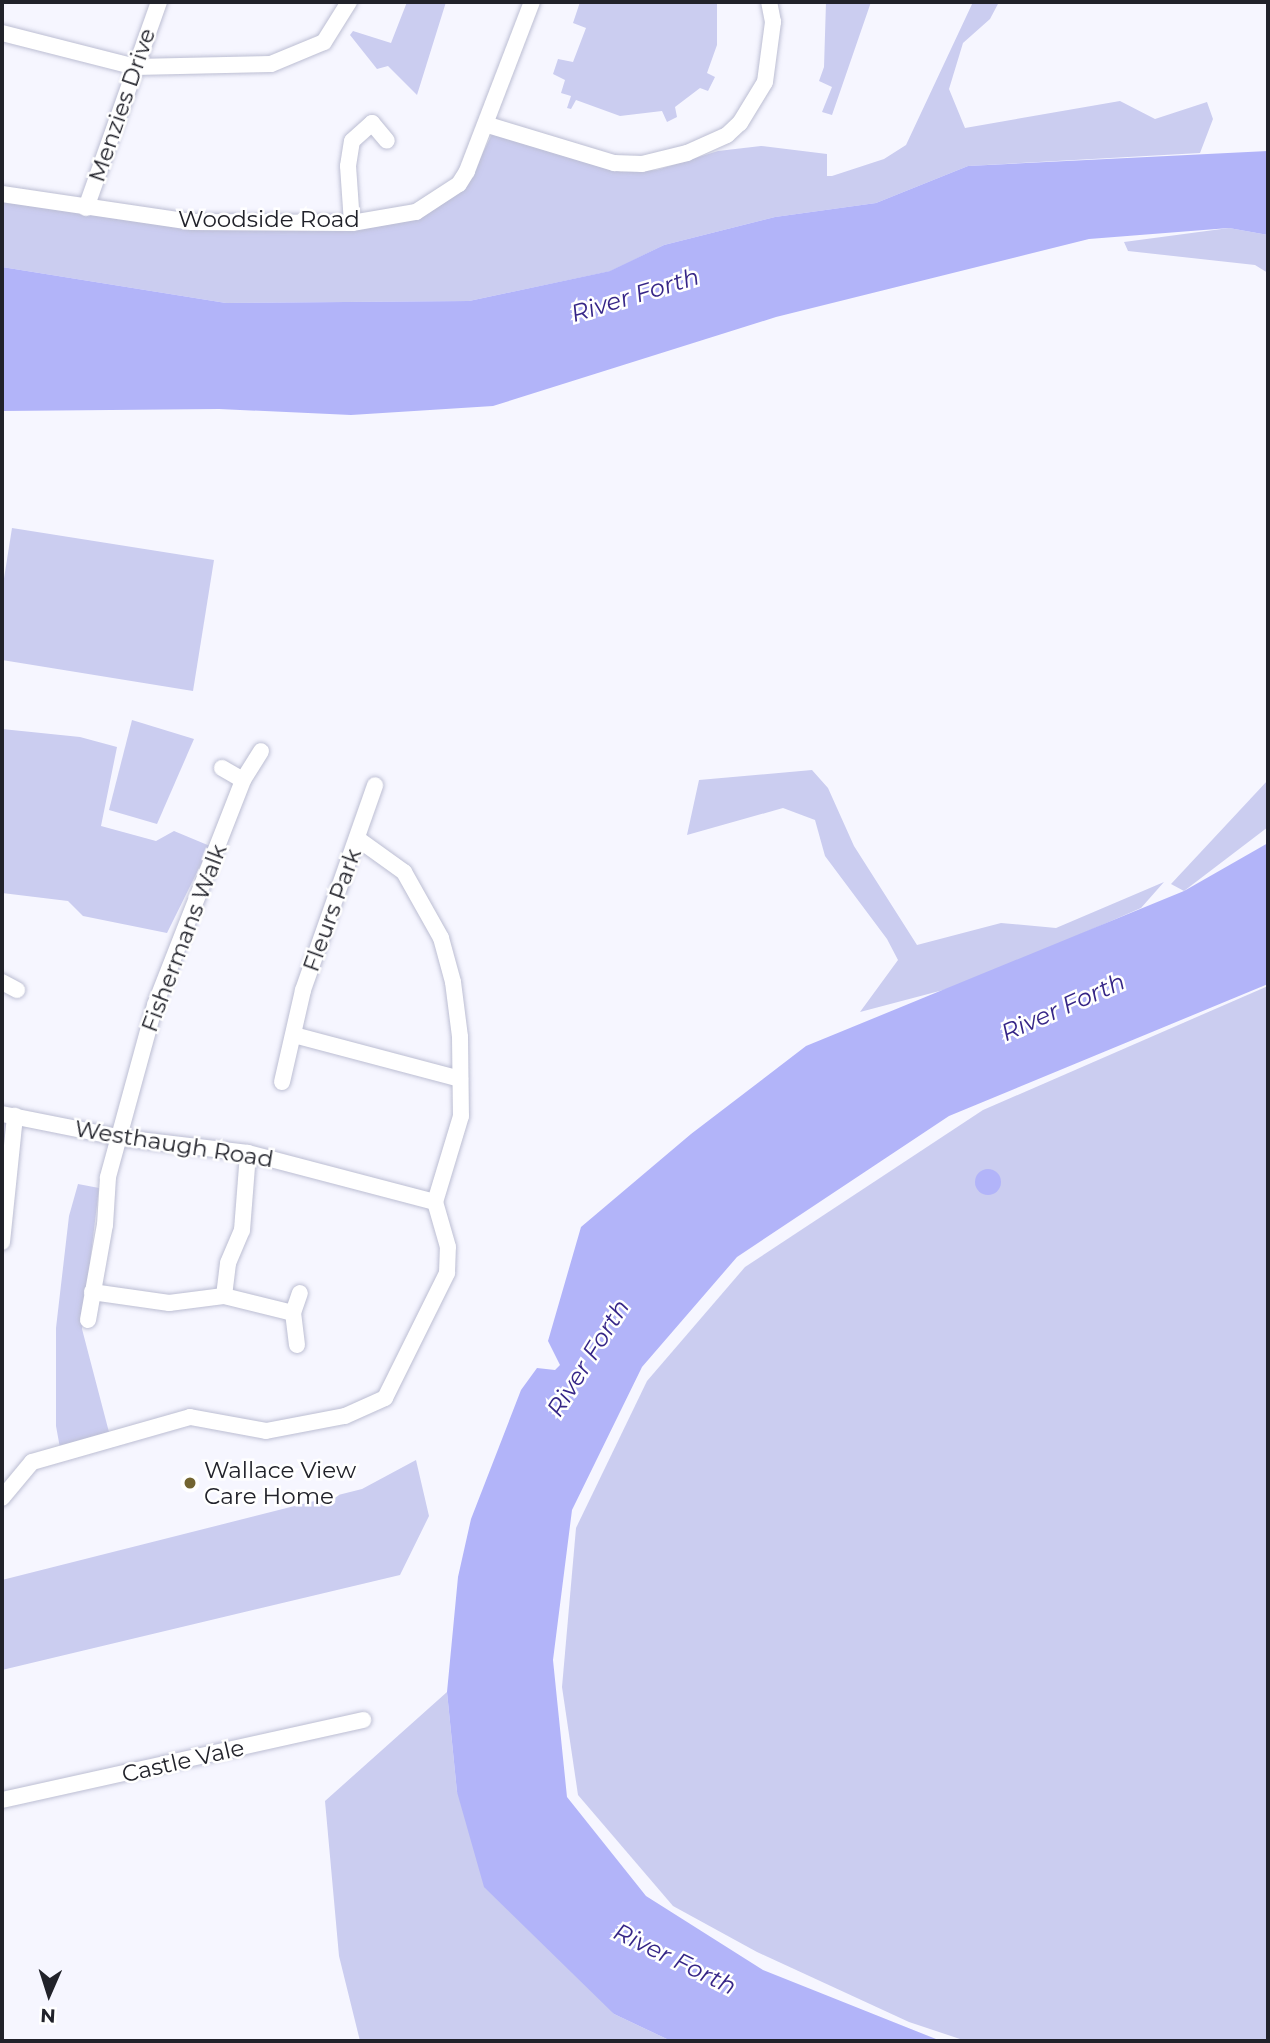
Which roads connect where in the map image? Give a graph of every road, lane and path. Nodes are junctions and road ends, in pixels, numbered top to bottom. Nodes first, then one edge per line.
1 (159, 2) edge
2 (349, 2) edge
3 (532, 2) edge
4 (769, 2) edge
5 (2, 33) edge
6 (135, 67) junction
7 (488, 125) junction
8 (387, 141) dead end
9 (2, 194) edge
10 (86, 208) junction
11 (352, 223) junction
12 (261, 751) dead end
13 (222, 768) dead end
14 (243, 780) junction
15 (375, 785) dead end
16 (358, 839) junction
17 (294, 1035) junction
18 (460, 1079) junction
19 (282, 1082) dead end
20 (8, 1115) edge
21 (122, 1138) junction
22 (248, 1153) junction
23 (435, 1202) junction
24 (2, 1242) edge
25 (92, 1292) junction
26 (300, 1293) dead end
27 (224, 1296) junction
28 (293, 1313) junction
29 (88, 1320) dead end
30 (297, 1345) dead end
31 (2, 1497) edge
32 (363, 1720) dead end
33 (2, 1800) edge

1 - 6 street, Menzies Drive
2 - 6 street
3 - 7 street, Woodside Road
4 - 7 street
5 - 6 street
6 - 10 street, Menzies Drive
7 - 11 street, Woodside Road
8 - 11 street
9 - 10 street, Woodside Road
10 - 11 street, Woodside Road
12 - 14 street, Fishermans Walk
13 - 14 street
14 - 21 street, Fishermans Walk
15 - 16 street, Fleurs Park
16 - 17 street, Fleurs Park
16 - 18 street
17 - 18 street
17 - 19 street, Fleurs Park
18 - 23 street
20 - 21 street, Westhaugh Road
20 - 24 street
21 - 22 street, Westhaugh Road
21 - 25 street, Fishermans Walk
22 - 23 street, Westhaugh Road
22 - 27 street
23 - 31 street
25 - 27 street
25 - 29 street, Fishermans Walk
26 - 28 street
27 - 28 street
28 - 30 street
32 - 33 street, Castle Vale

